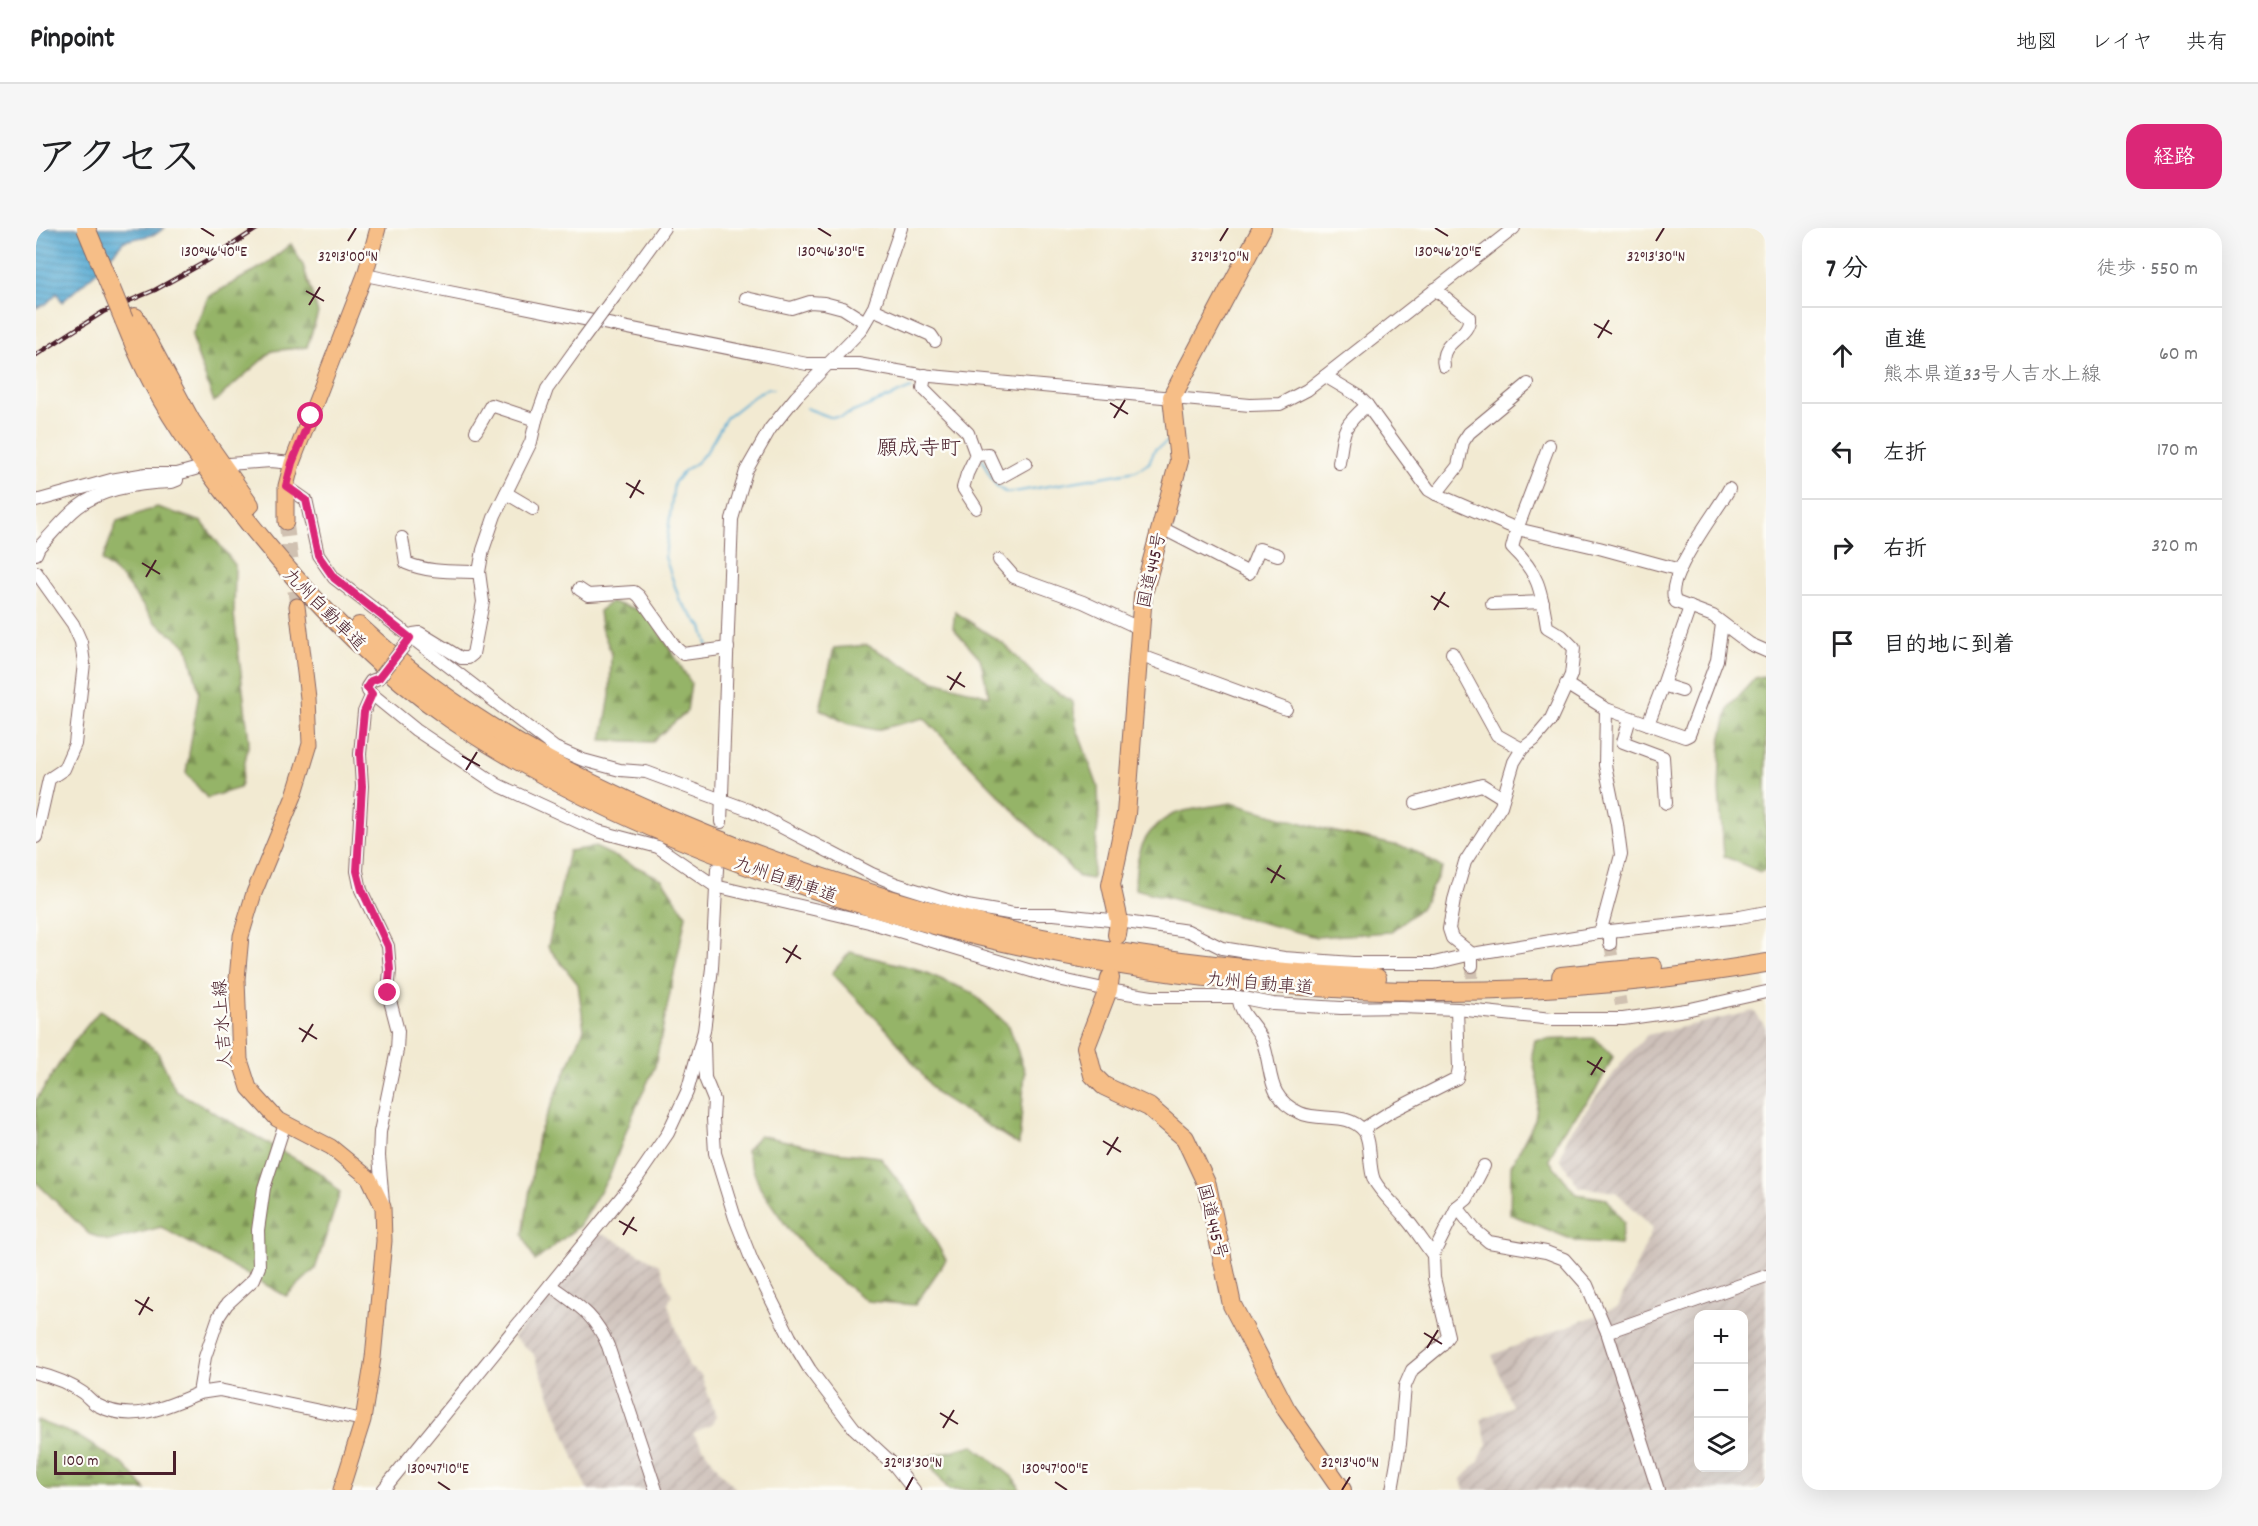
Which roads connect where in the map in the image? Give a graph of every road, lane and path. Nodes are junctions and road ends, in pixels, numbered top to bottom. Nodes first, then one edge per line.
1 (86, 228) edge
2 (99, 228) edge
3 (378, 228) edge
4 (664, 228) edge
5 (901, 228) edge
6 (1262, 228) edge
7 (1514, 228) edge
8 (365, 275) junction
9 (1435, 289) junction
10 (746, 298) dead end
11 (873, 309) junction
12 (129, 318) junction
13 (865, 322) junction
14 (935, 341) dead end
15 (831, 364) junction
16 (1444, 366) dead end
17 (925, 375) junction
18 (1325, 376) junction
19 (1528, 384) dead end
20 (1172, 397) junction
21 (1367, 405) junction
22 (536, 420) junction
23 (476, 431) dead end
24 (1549, 445) dead end
25 (976, 455) junction
26 (292, 463) junction
27 (1026, 463) dead end
28 (1339, 463) dead end
29 (228, 464) dead end
30 (195, 469) dead end
31 (177, 474) junction
32 (286, 486) junction
33 (1729, 489) dead end
34 (506, 494) junction
35 (1436, 494) junction
36 (36, 501) edge
37 (976, 508) dead end
38 (533, 509) dead end
39 (286, 522) tunnel mouth
40 (1160, 527) junction
41 (1517, 529) junction
42 (402, 538) dead end
43 (36, 554) edge
44 (1278, 555) dead end
45 (999, 560) dead end
46 (1680, 570) junction
47 (36, 572) edge
48 (479, 572) junction
49 (579, 590) dead end
50 (1543, 602) junction
51 (1492, 604) dead end
52 (297, 606) tunnel mouth
53 (1690, 608) junction
54 (1722, 624) junction
55 (1140, 629) junction
56 (408, 641) junction
57 (728, 648) junction
58 (1766, 651) edge
59 (1452, 653) dead end
60 (1139, 655) junction
61 (1566, 684) junction
62 (1663, 685) junction
63 (1682, 691) dead end
64 (372, 694) junction
65 (1286, 709) dead end
66 (1605, 709) junction
67 (1630, 718) junction
68 (1648, 724) junction
69 (1522, 749) junction
70 (1503, 798) junction
71 (722, 800) junction
72 (1416, 803) dead end
73 (1666, 803) dead end
74 (720, 822) dead end
75 (36, 837) edge
76 (717, 869) dead end
77 (715, 886) junction
78 (1766, 912) edge
79 (1118, 928) junction
80 (1607, 936) junction
81 (1766, 951) edge
82 (1472, 960) junction
83 (1766, 963) edge
84 (1109, 984) junction
85 (1766, 992) edge
86 (1238, 997) junction
87 (1621, 1005) tunnel mouth
88 (1457, 1009) junction
89 (1623, 1019) junction
90 (704, 1031) junction
91 (285, 1124) junction
92 (1362, 1129) junction
93 (1484, 1166) dead end
94 (383, 1207) junction
95 (1457, 1207) junction
96 (1433, 1255) junction
97 (1766, 1276) edge
98 (550, 1285) junction
99 (1607, 1332) junction
100 (36, 1374) edge
101 (199, 1393) junction
102 (363, 1420) junction
103 (341, 1490) edge
104 (383, 1490) edge
105 (656, 1490) edge
106 (914, 1490) edge
107 (1342, 1490) edge
108 (1392, 1490) edge
109 (1658, 1490) edge

1 - 12 highway, 九州自動車道, bridge
2 - 12 highway, 九州自動車道
3 - 8 main road
4 - 22 street, bridge
5 - 11 street
6 - 20 highway
7 - 9 street
8 - 15 street
8 - 26 main road
9 - 16 street
9 - 18 street
10 - 13 street
11 - 13 street
11 - 14 street
12 - 81 highway, 九州自動車道
12 - 83 highway, 九州自動車道
13 - 15 street
15 - 17 street
15 - 57 street
17 - 20 street
17 - 25 street
18 - 20 street
18 - 21 street
19 - 35 street
20 - 40 highway, 国道445号
21 - 28 street
21 - 35 street
22 - 23 street
22 - 34 street
24 - 41 street
25 - 27 street
25 - 37 street
26 - 29 street
26 - 32 main road
30 - 31 street
31 - 36 street
31 - 43 street
32 - 39 main road
32 - 56 street
33 - 46 street
34 - 38 street
34 - 48 street
35 - 41 street
40 - 44 street
40 - 55 highway, 国道445号
41 - 46 street
41 - 50 street
42 - 48 street
45 - 55 street
46 - 53 street
47 - 75 street
48 - 56 street
49 - 57 street
50 - 51 street
50 - 61 street
52 - 91 main road, 人吉水上線
53 - 54 street
53 - 62 street
54 - 58 street
54 - 68 street
55 - 60 highway, 国道445号
56 - 64 street, bridge
56 - 71 street
57 - 71 street
59 - 69 street
60 - 65 street
60 - 79 highway, 国道445号
61 - 66 street
61 - 69 street
62 - 63 street
62 - 68 street
64 - 77 street
64 - 94 street
66 - 67 street
66 - 80 street
67 - 68 street
67 - 73 street
69 - 70 street
70 - 72 street
70 - 82 street
71 - 74 street
71 - 79 street
76 - 77 street
77 - 84 street
77 - 90 street
78 - 80 street
79 - 82 street
80 - 82 street
84 - 86 street
84 - 107 highway, 国道445号
85 - 89 street
86 - 88 street
86 - 92 street
87 - 89 street
88 - 89 street
88 - 92 street
90 - 98 street
90 - 106 street
91 - 94 main road, 人吉水上線
91 - 101 street
92 - 96 street
93 - 95 street
94 - 102 main road, 人吉水上線
95 - 96 street
95 - 99 street
96 - 108 street
97 - 99 street
98 - 104 street
98 - 105 street
99 - 109 street
100 - 101 street
101 - 102 street
102 - 103 main road, 人吉水上線

